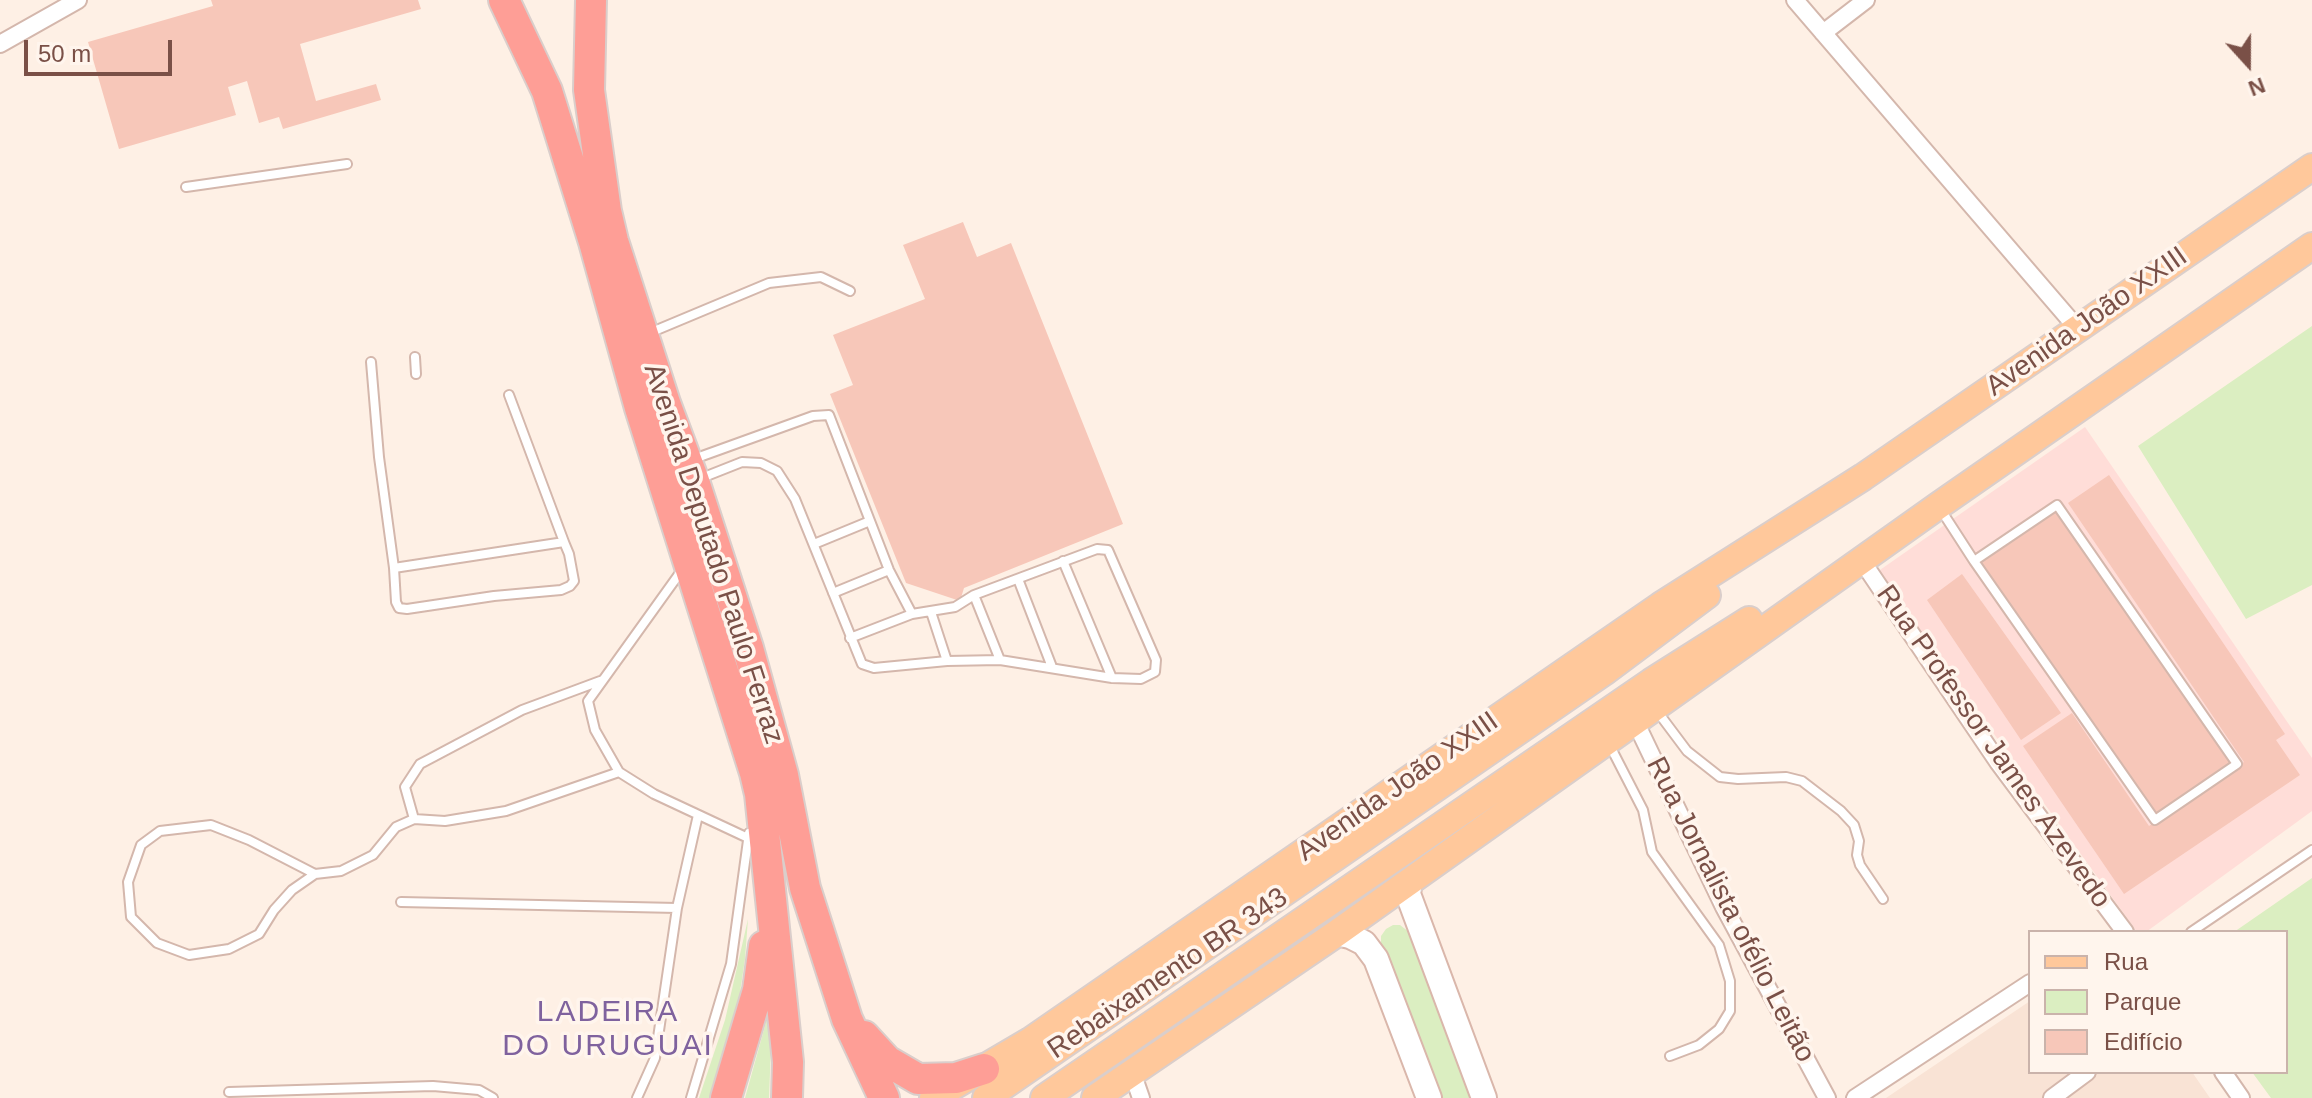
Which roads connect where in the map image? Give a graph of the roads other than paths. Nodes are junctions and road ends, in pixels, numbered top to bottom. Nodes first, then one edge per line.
1 (78, 0) edge
2 (504, 0) edge
3 (591, 0) edge
4 (1795, 0) edge
5 (1866, 0) edge
6 (1823, 33) junction
7 (0, 44) edge
8 (347, 164) dead end
9 (2312, 167) edge
10 (186, 187) dead end
11 (2312, 246) edge
12 (850, 291) dead end
13 (2077, 328) junction
14 (643, 336) junction
15 (415, 357) dead end
16 (371, 362) dead end
17 (416, 374) dead end
18 (509, 395) dead end
19 (690, 472) junction
20 (1987, 472) junction
21 (1863, 477) junction
22 (1938, 506) junction
23 (870, 521) junction
24 (564, 542) junction
25 (814, 544) junction
26 (689, 560) junction
27 (1063, 561) junction
28 (1862, 561) junction
29 (1974, 561) junction
30 (394, 568) junction
31 (889, 570) junction
32 (1018, 579) junction
33 (833, 593) junction
34 (974, 595) junction
35 (931, 612) junction
36 (912, 614) junction
37 (850, 638) junction
38 (1000, 660) junction
39 (947, 661) junction
40 (1052, 667) junction
41 (1112, 678) junction
42 (601, 680) junction
43 (1645, 714) junction
44 (1607, 740) junction
45 (619, 772) junction
46 (755, 773) junction
47 (751, 812) dead end
48 (698, 815) junction
49 (414, 819) junction
50 (750, 825) dead end
51 (748, 838) junction
52 (1349, 849) joint
53 (2312, 850) edge
54 (1396, 856) joint
55 (315, 874) junction
56 (1410, 881) junction
57 (805, 888) junction
58 (1883, 899) dead end
59 (771, 900) junction
60 (401, 902) dead end
61 (677, 908) junction
62 (2117, 929) edge
63 (2194, 930) edge
64 (1337, 933) junction
65 (2028, 984) edge
66 (1670, 1056) dead end
67 (1132, 1072) junction
68 (2084, 1074) edge
69 (2224, 1074) edge
70 (985, 1084) edge
71 (229, 1092) dead end
72 (493, 1098) edge
73 (637, 1098) edge
74 (691, 1098) edge
75 (726, 1098) edge
76 (787, 1098) edge
77 (884, 1098) edge
78 (933, 1098) edge
79 (1044, 1098) edge
80 (1095, 1098) edge
81 (1141, 1098) edge
82 (1429, 1098) edge
83 (1484, 1098) edge
84 (1827, 1098) edge
85 (1855, 1098) edge
86 (2052, 1098) edge
87 (2241, 1098) edge

1 - 7 street
2 - 26 highway, Avenida Deputado Paulo Ferraz
3 - 14 highway, Avenida Deputado Paulo Ferraz
4 - 6 street
5 - 6 street
6 - 13 street
8 - 10 lane
9 - 13 main road, Avenida João XXIII
11 - 20 main road, Avenida João XXIII
12 - 14 lane
13 - 21 main road, Avenida João XXIII
14 - 19 highway, Avenida Deputado Paulo Ferraz
15 - 17 lane
16 - 30 lane
18 - 24 lane
19 - 23 lane
19 - 25 lane
19 - 57 highway, Avenida Deputado Paulo Ferraz
20 - 22 main road, Avenida João XXIII
20 - 54 main road, Avenida João XXIII
21 - 52 main road, Avenida João XXIII
21 - 70 main road, Avenida João XXIII
22 - 28 main road, Avenida João XXIII
22 - 29 lane
23 - 25 lane
23 - 31 lane
24 - 30 lane
24 - 30 lane
25 - 33 lane
26 - 42 lane
26 - 46 highway, Avenida Deputado Paulo Ferraz
27 - 32 lane
27 - 41 lane
27 - 41 lane
28 - 43 main road, Avenida João XXIII
28 - 62 street, Rua Professor James Azevedo
29 - 29 lane
31 - 33 lane
31 - 36 lane
32 - 34 lane
32 - 40 lane
33 - 37 lane
34 - 35 lane
34 - 38 lane
35 - 36 lane
35 - 39 lane
36 - 37 lane
37 - 39 lane
38 - 39 lane
38 - 40 lane
40 - 41 lane
42 - 45 lane
42 - 49 lane
43 - 44 main road, Avenida João XXIII
43 - 58 lane
43 - 84 street, Rua Jornalista ofélio Leitão
44 - 56 main road, Avenida João XXIII
44 - 66 lane
45 - 48 lane
45 - 49 lane
46 - 47 lane, Avenida Deputado Paulo Ferraz
46 - 59 highway, Avenida Deputado Paulo Ferraz
48 - 51 lane
48 - 61 lane
49 - 55 lane
50 - 51 lane
51 - 74 lane
52 - 70 main road, Rebaixamento BR 343
53 - 63 lane
54 - 79 main road, Rebaixamento BR 343
55 - 55 lane
56 - 64 main road, Avenida João XXIII
56 - 83 street
57 - 70 highway
57 - 77 highway, Avenida Deputado Paulo Ferraz
59 - 75 highway
59 - 76 highway, Avenida Deputado Paulo Ferraz
60 - 61 lane
61 - 73 lane
64 - 67 main road, Avenida João XXIII
64 - 82 street
65 - 85 street
67 - 80 main road, Avenida João XXIII
67 - 81 street
68 - 86 street
69 - 87 street
70 - 78 main road, Avenida João XXIII
71 - 72 lane

